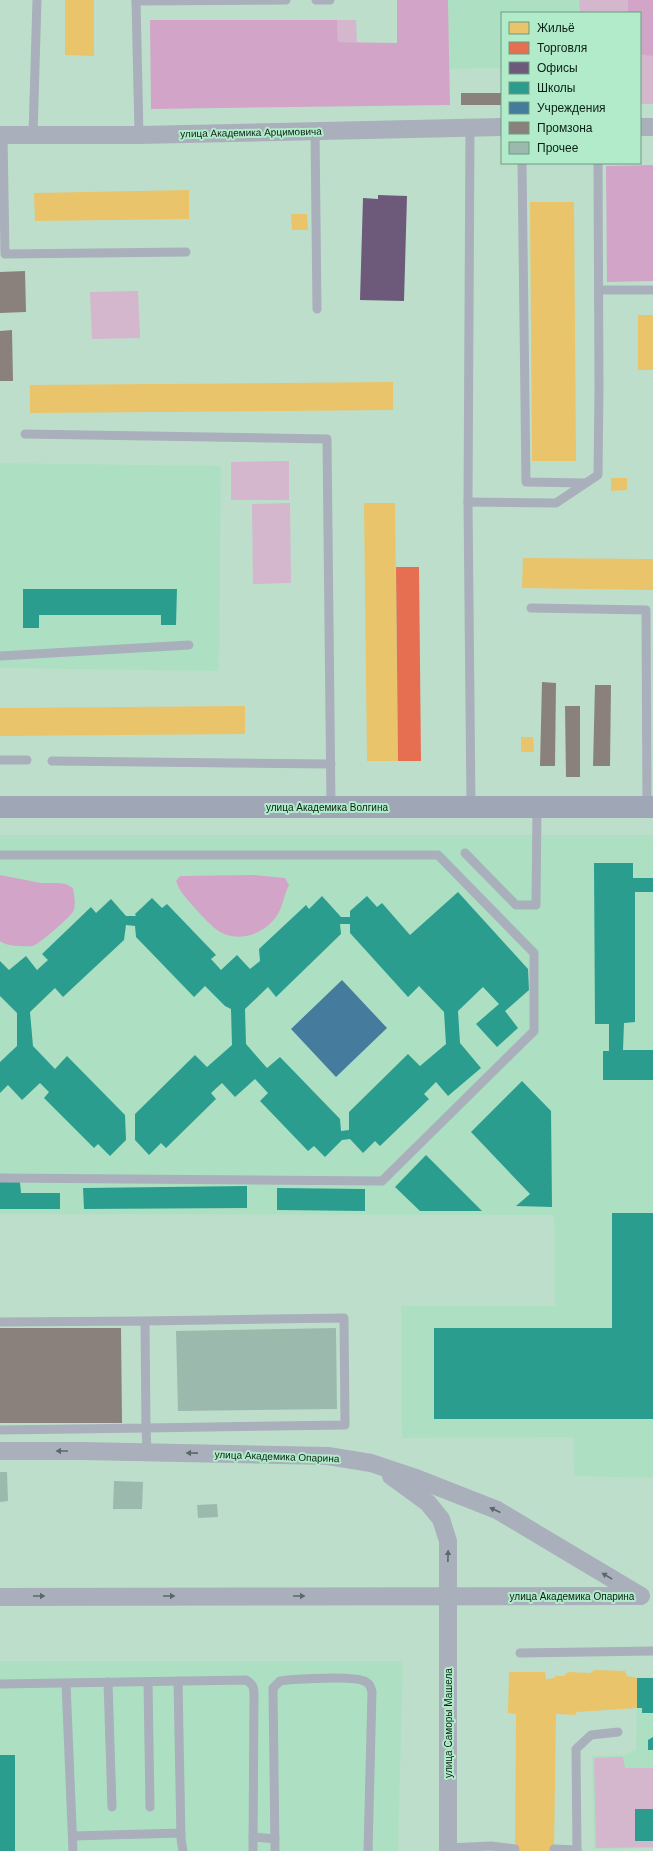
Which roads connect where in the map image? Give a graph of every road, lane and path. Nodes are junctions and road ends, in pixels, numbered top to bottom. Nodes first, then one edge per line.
1 (37, 0) edge
2 (136, 0) edge
3 (286, 0) edge
4 (316, 0) edge
5 (330, 0) edge
6 (501, 127) edge
7 (641, 127) edge
8 (653, 127) edge
9 (470, 128) junction
10 (315, 131) junction
11 (1, 135) edge
12 (33, 135) junction
13 (139, 135) junction
14 (522, 164) edge
15 (598, 164) edge
16 (186, 252) dead end
17 (599, 290) junction
18 (653, 290) edge
19 (317, 309) dead end
20 (25, 434) dead end
21 (586, 483) junction
22 (468, 502) junction
23 (531, 608) dead end
24 (650, 610) edge
25 (189, 645) dead end
26 (0, 656) edge
27 (650, 658) edge
28 (0, 760) edge
29 (27, 760) dead end
30 (52, 760) dead end
31 (331, 764) junction
32 (471, 806) junction
33 (0, 807) edge
34 (331, 807) junction
35 (537, 807) junction
36 (650, 808) edge
37 (465, 853) dead end
38 (0, 855) edge
39 (0, 1178) edge
40 (145, 1321) junction
41 (0, 1322) edge
42 (146, 1428) junction
43 (0, 1430) edge
44 (0, 1451) edge
45 (147, 1452) junction
46 (371, 1463) junction
47 (447, 1595) junction
48 (0, 1596) edge
49 (647, 1596) edge
50 (653, 1651) edge
51 (520, 1653) dead end
52 (178, 1681) junction
53 (108, 1682) junction
54 (148, 1682) junction
55 (66, 1683) junction
56 (0, 1684) edge
57 (618, 1732) dead end
58 (112, 1807) dead end
59 (150, 1807) dead end
60 (181, 1833) junction
61 (73, 1836) junction
62 (253, 1838) junction
63 (275, 1839) junction
64 (515, 1849) dead end
65 (554, 1849) dead end
66 (448, 1850) edge
67 (577, 1850) edge
68 (73, 1851) edge
69 (183, 1851) edge
70 (253, 1851) edge
71 (275, 1851) edge
72 (368, 1851) edge

1 - 12 lane
2 - 3 lane
2 - 13 lane
4 - 5 lane
6 - 9 street, улица Академика Арцимовича
7 - 8 street
9 - 10 street, улица Академика Арцимовича
9 - 22 lane
10 - 13 street, улица Академика Арцимовича
10 - 19 lane
11 - 12 street, улица Академика Арцимовича
11 - 16 lane
12 - 13 street, улица Академика Арцимовича
14 - 21 lane
15 - 17 lane
17 - 18 lane
17 - 21 lane
20 - 31 lane
21 - 22 lane
22 - 32 lane
23 - 24 lane
24 - 27 lane
25 - 26 lane
27 - 36 lane
28 - 29 lane
30 - 31 lane
31 - 34 lane
32 - 34 street, улица Академика Волгина
32 - 35 street, улица Академика Волгина
33 - 34 street, улица Академика Волгина
35 - 36 street, улица Академика Волгина
35 - 37 lane
38 - 39 lane
40 - 41 lane
40 - 42 lane
40 - 42 lane
42 - 43 lane
42 - 45 lane
45 -> 44 street, улица Академика Опарина
46 -> 45 street, улица Академика Опарина
47 -> 46 street, улица Саморы Машела
49 -> 46 street, улица Академика Опарина
48 -> 47 street, улица Академика Опарина
47 - 49 street, улица Академика Опарина
47 - 66 street, улица Саморы Машела
50 - 51 lane
52 - 54 lane
52 - 60 lane
52 - 62 lane
53 - 54 lane
53 - 55 lane
53 - 58 lane
54 - 59 lane
55 - 56 lane
55 - 61 lane
57 - 67 lane
60 - 61 lane
60 - 69 lane
61 - 68 lane
62 - 63 lane
62 - 70 lane
63 - 71 lane
63 - 72 lane
64 - 66 lane
65 - 67 lane

